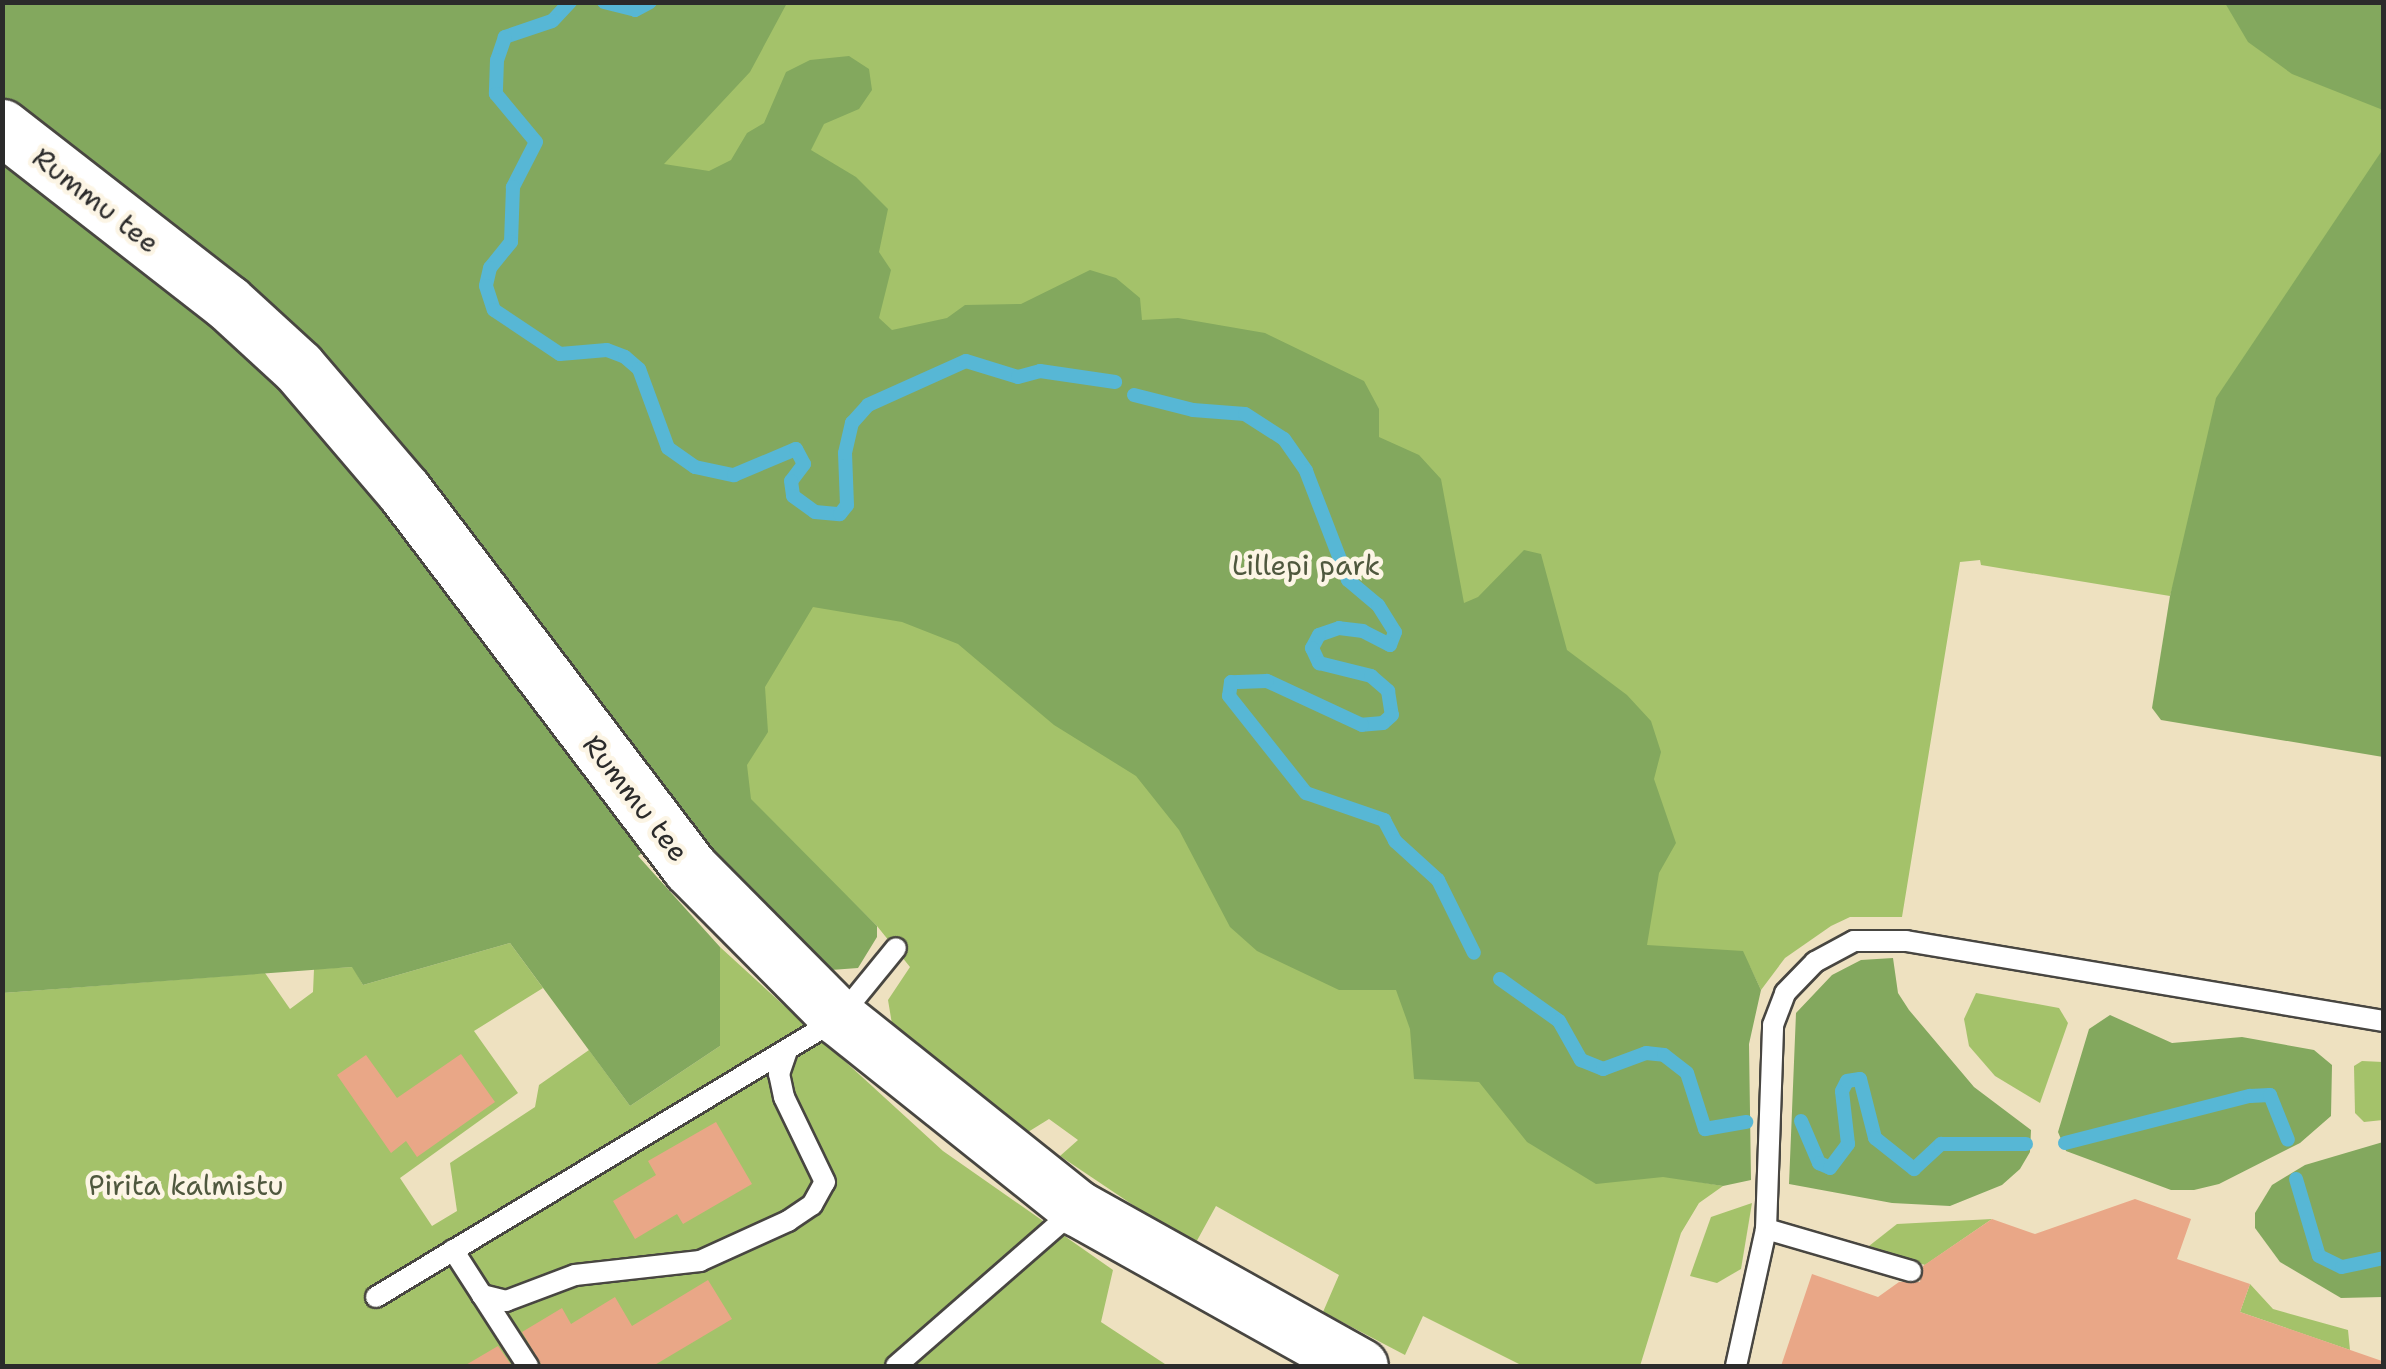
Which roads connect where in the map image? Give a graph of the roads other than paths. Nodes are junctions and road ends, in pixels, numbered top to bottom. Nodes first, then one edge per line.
1 (2, 127) edge
2 (896, 948) dead end
3 (840, 1018) junction
4 (2384, 1021) edge
5 (788, 1051) junction
6 (1077, 1208) junction
7 (1766, 1229) junction
8 (453, 1250) junction
9 (1911, 1271) dead end
10 (482, 1295) junction
11 (376, 1297) dead end
12 (528, 1366) edge
13 (896, 1366) edge
14 (1360, 1366) edge
15 (1736, 1366) edge

1 - 3 main road, Rummu tee
2 - 3 lane
3 - 5 lane
3 - 6 main road, Rummu tee
4 - 7 lane
5 - 8 lane
5 - 10 lane
6 - 13 lane
6 - 14 main road, Rummu tee
7 - 9 lane
7 - 15 lane
8 - 10 lane
8 - 11 lane
10 - 12 lane

